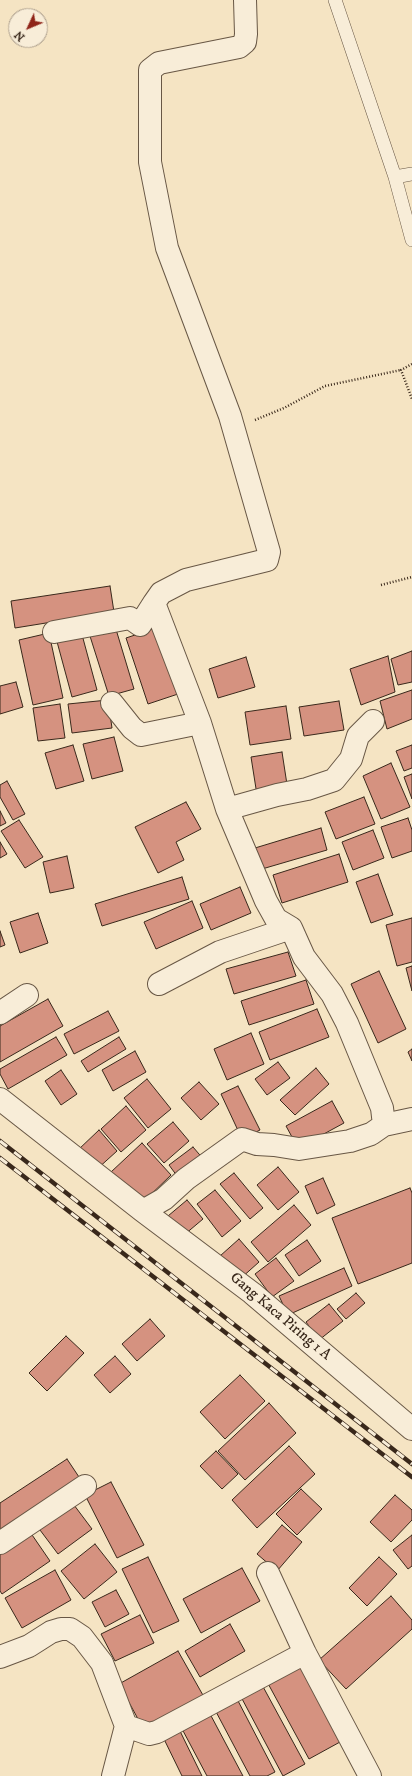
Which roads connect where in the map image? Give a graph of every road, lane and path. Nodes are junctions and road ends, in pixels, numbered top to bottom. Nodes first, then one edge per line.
1 (244, 0) edge
2 (334, 0) edge
3 (412, 174) edge
4 (395, 177) junction
5 (412, 240) edge
6 (412, 364) edge
7 (401, 370) junction
8 (412, 399) edge
9 (251, 423) dead end
10 (412, 577) edge
11 (381, 585) dead end
12 (154, 602) junction
13 (54, 632) dead end
14 (112, 703) dead end
15 (373, 721) dead end
16 (200, 723) junction
17 (227, 809) junction
18 (291, 928) junction
19 (159, 984) dead end
20 (27, 995) dead end
21 (0, 1013) edge
22 (0, 1099) edge
23 (412, 1119) edge
24 (384, 1125) junction
25 (143, 1211) junction
26 (412, 1429) edge
27 (85, 1486) dead end
28 (0, 1543) edge
29 (268, 1573) dead end
30 (305, 1653) junction
31 (0, 1657) edge
32 (126, 1726) junction
33 (113, 1776) edge
34 (370, 1776) edge

1 - 12 street
2 - 4 lane
3 - 4 lane
4 - 5 lane
6 - 7 path
7 - 8 path
7 - 9 path
10 - 11 path
12 - 13 street
12 - 16 street
14 - 16 street
15 - 17 street
16 - 17 street
17 - 18 street
18 - 19 street
18 - 24 street
20 - 21 street
22 - 25 street, Gang Kaca Piring 1 A
23 - 24 street
24 - 25 street
25 - 26 street, Gang Kaca Piring 1 A
27 - 28 street
29 - 30 street
30 - 32 street
30 - 34 street
31 - 32 street
32 - 33 street

